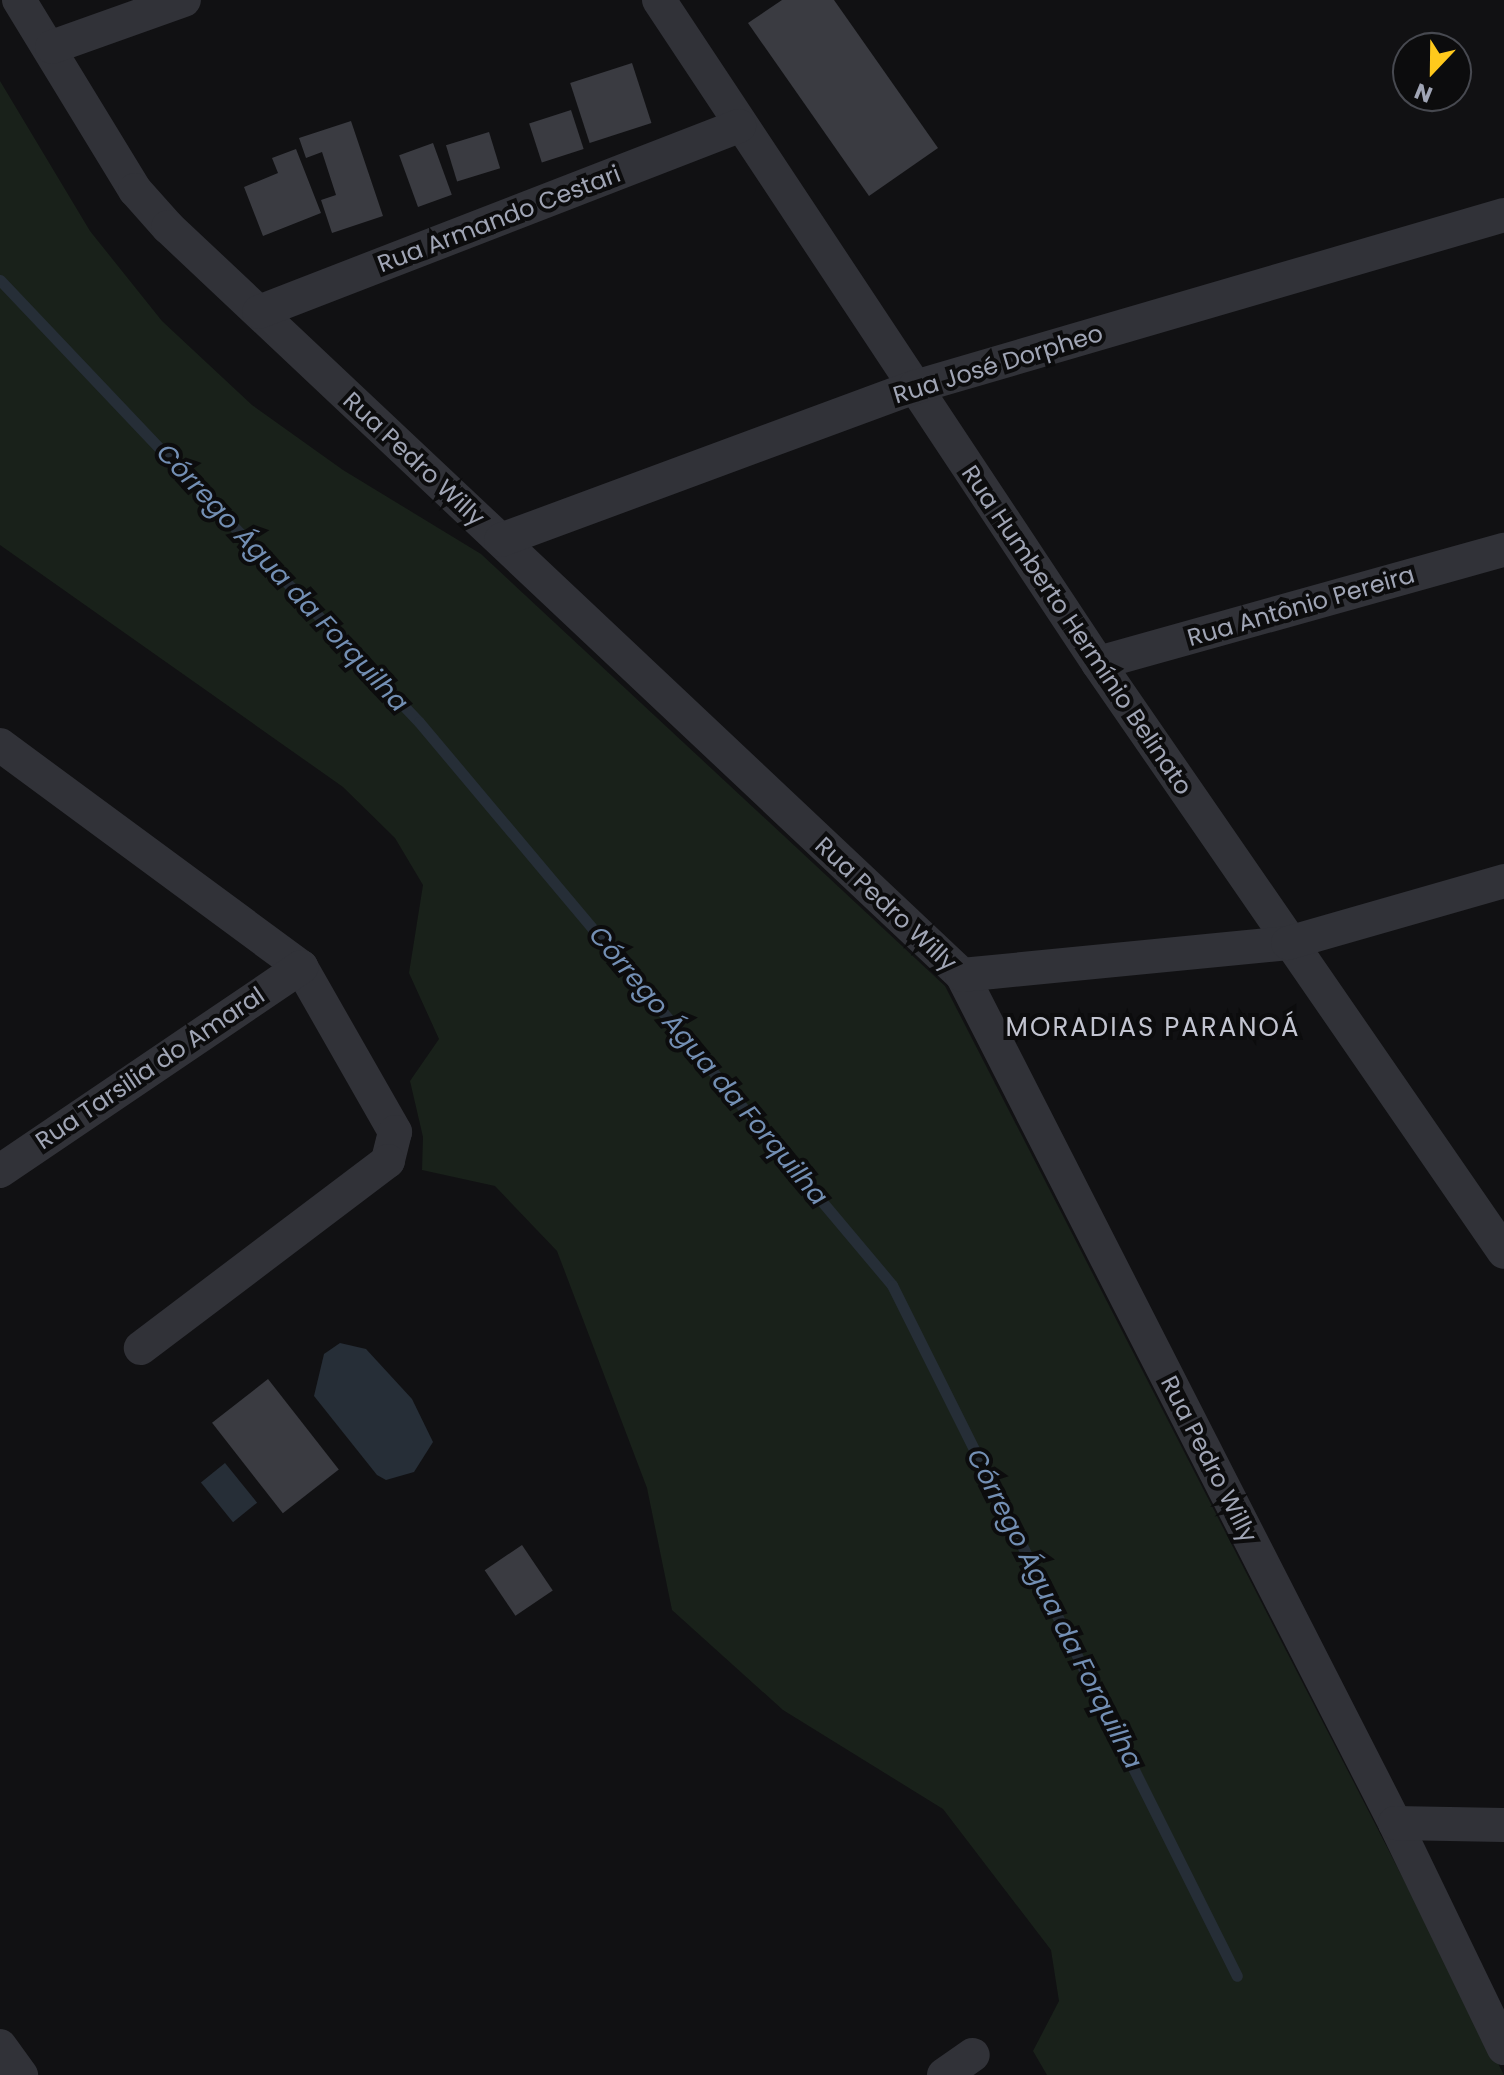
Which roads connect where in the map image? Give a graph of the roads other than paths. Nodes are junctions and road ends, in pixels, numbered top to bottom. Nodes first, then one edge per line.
1 (19, 0) edge
2 (184, 0) edge
3 (657, 0) edge
4 (52, 47) junction
5 (739, 126) junction
6 (1504, 215) edge
7 (259, 312) junction
8 (915, 387) junction
9 (501, 540) junction
10 (1504, 550) edge
11 (1098, 663) junction
12 (7, 762) edge
13 (1504, 881) edge
14 (1288, 943) junction
15 (301, 967) junction
16 (962, 975) junction
17 (0, 1171) edge
18 (1494, 1219) edge
19 (1504, 1252) edge
20 (141, 1348) dead end
21 (1395, 1823) junction
22 (1504, 1825) edge
23 (0, 2046) edge
24 (1504, 2048) edge
25 (973, 2055) dead end
26 (21, 2075) edge
27 (944, 2075) edge

1 - 4 street, Rua Pedro Willy
2 - 4 street
3 - 5 street, Rua Humberto Hermínio Belinato
4 - 7 street, Rua Pedro Willy
5 - 7 street, Rua Armando Cestari
5 - 8 street, Rua Humberto Hermínio Belinato
6 - 8 street, Rua José Dorpheo
7 - 9 street, Rua Pedro Willy
8 - 9 street, Rua José Dorpheo
8 - 11 street, Rua Humberto Hermínio Belinato
9 - 16 street, Rua Pedro Willy
10 - 11 street, Rua Antônio Pereira
11 - 14 street, Rua Humberto Hermínio Belinato
12 - 15 street
13 - 14 street
14 - 16 street
14 - 18 street, Rua Humberto Hermínio Belinato
15 - 17 street, Rua Tarsilia do Amaral
15 - 20 street
16 - 21 street, Rua Pedro Willy
18 - 19 street, Rua Humberto Hermínio Belinato
21 - 22 street
21 - 24 street, Rua Pedro Willy
23 - 26 street
25 - 27 street

